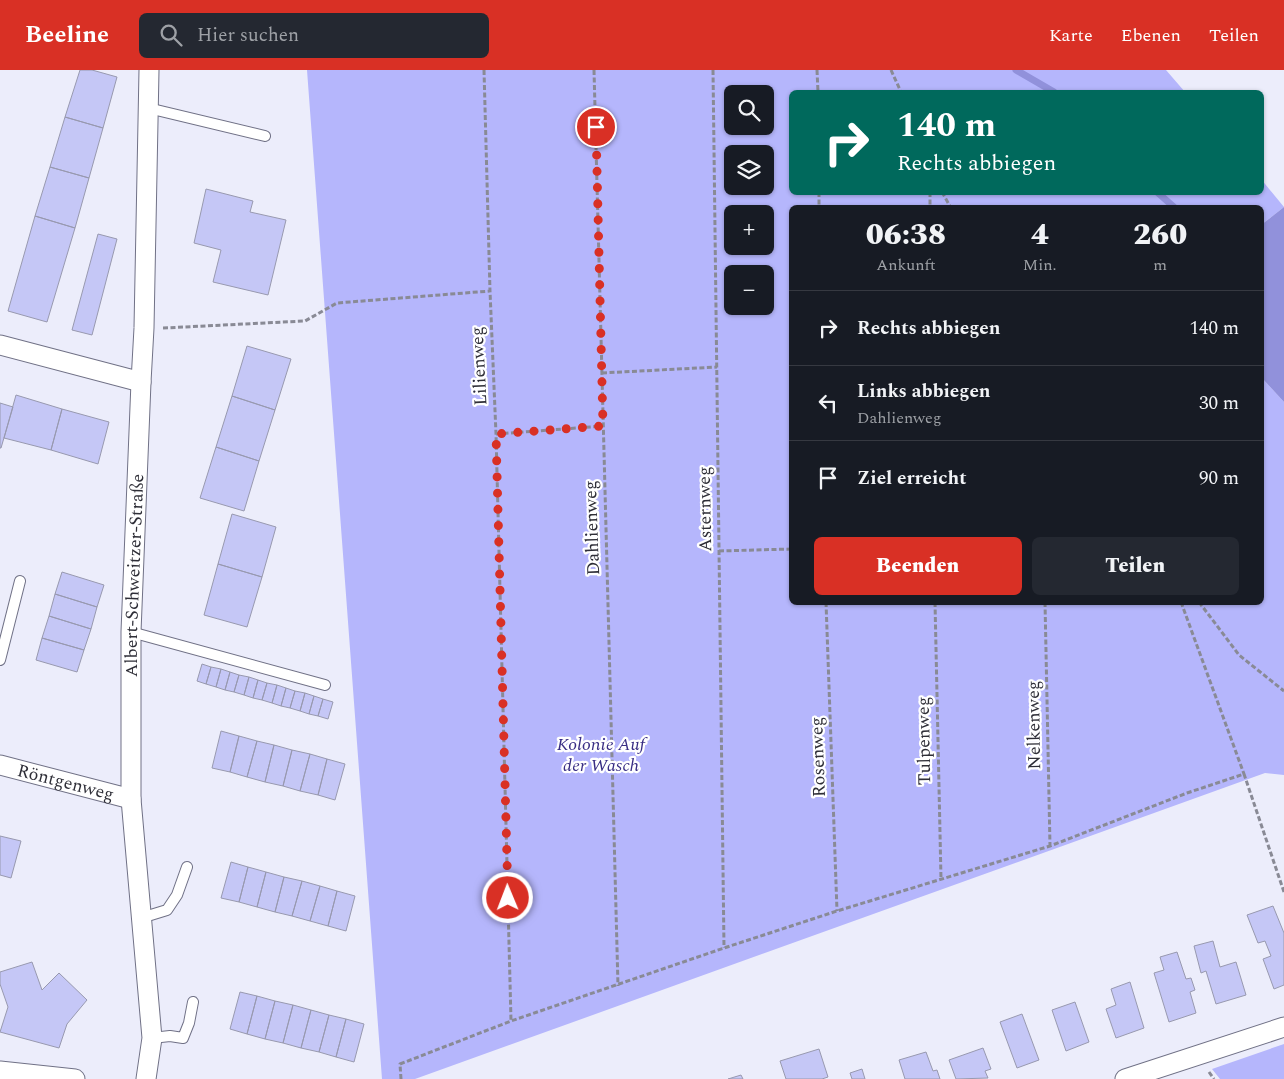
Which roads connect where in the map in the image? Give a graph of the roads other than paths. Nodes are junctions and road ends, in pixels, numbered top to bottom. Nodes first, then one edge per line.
1 (149, 70) edge
2 (148, 108) junction
3 (265, 136) dead end
4 (0, 345) edge
5 (141, 382) junction
6 (20, 582) dead end
7 (131, 632) junction
8 (0, 660) edge
9 (325, 685) dead end
10 (0, 765) edge
11 (131, 799) junction
12 (187, 867) dead end
13 (141, 918) junction
14 (193, 1002) dead end
15 (1284, 1027) edge
16 (152, 1038) junction
17 (0, 1070) edge
18 (76, 1079) edge
19 (146, 1079) edge
20 (1125, 1079) edge

1 - 2 street, Albert-Schweitzer-Straße
2 - 3 lane
2 - 5 street, Albert-Schweitzer-Straße
4 - 5 street
5 - 7 street, Albert-Schweitzer-Straße
6 - 8 lane
7 - 9 lane
7 - 11 street, Albert-Schweitzer-Straße
10 - 11 street, Röntgenweg
11 - 13 street, Albert-Schweitzer-Straße
12 - 13 lane
13 - 16 street, Albert-Schweitzer-Straße
14 - 16 lane
15 - 20 street
16 - 19 street, Albert-Schweitzer-Straße
17 - 18 street

